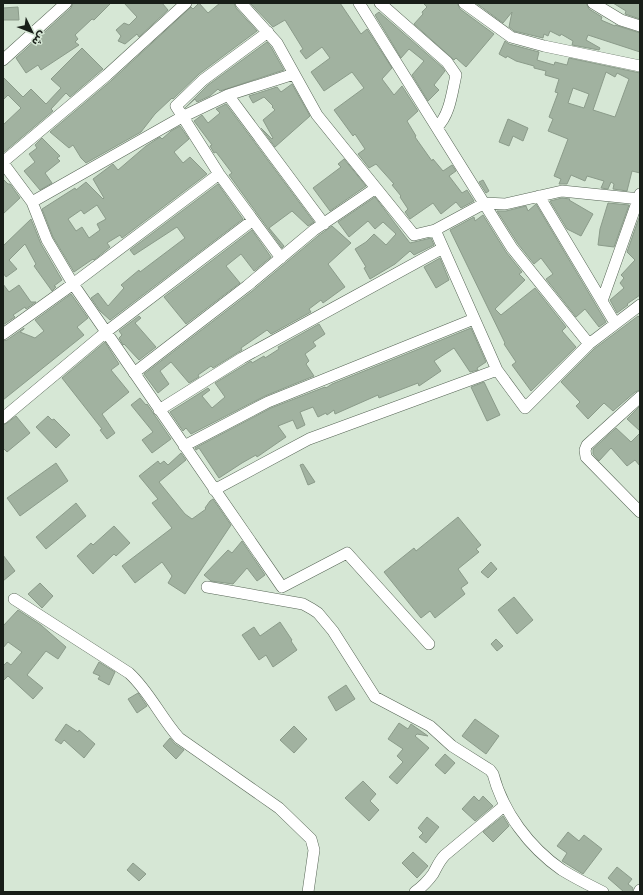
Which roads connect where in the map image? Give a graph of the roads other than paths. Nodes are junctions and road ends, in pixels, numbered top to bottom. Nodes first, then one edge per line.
1 (66, 3) edge
2 (186, 3) edge
3 (241, 3) edge
4 (359, 3) edge
5 (380, 3) edge
6 (464, 3) edge
7 (593, 3) edge
8 (640, 26) edge
9 (268, 32) junction
10 (3, 60) edge
11 (640, 66) edge
12 (294, 74) junction
13 (228, 95) junction
14 (182, 117) junction
15 (436, 127) junction
16 (3, 163) edge
17 (219, 174) junction
18 (376, 188) junction
19 (539, 196) junction
20 (640, 197) edge
21 (32, 202) junction
22 (485, 203) junction
23 (253, 220) junction
24 (324, 224) junction
25 (434, 230) junction
26 (443, 248) junction
27 (281, 258) junction
28 (72, 284) junction
29 (602, 302) junction
30 (640, 305) edge
31 (474, 319) junction
32 (615, 324) junction
33 (106, 332) junction
34 (3, 334) edge
35 (589, 344) junction
36 (497, 370) junction
37 (134, 373) junction
38 (640, 397) edge
39 (159, 410) junction
40 (3, 418) edge
41 (184, 446) junction
42 (214, 490) junction
43 (640, 512) edge
44 (207, 587) dead end
45 (14, 599) dead end
46 (428, 644) dead end
47 (504, 806) junction
48 (308, 892) edge
49 (415, 892) edge
50 (603, 892) edge

1 - 10 street
2 - 16 street
3 - 9 street
4 - 15 street
5 - 15 street
6 - 11 street
7 - 8 street
9 - 12 street
9 - 14 street
12 - 13 street
12 - 18 street
13 - 14 street
13 - 24 street
14 - 17 street
14 - 21 street
15 - 22 street
16 - 21 street
17 - 23 street
17 - 28 street
18 - 24 street
18 - 25 street
19 - 20 street
19 - 22 street
19 - 29 street
20 - 29 street
21 - 28 street
22 - 25 street
22 - 35 street
23 - 27 street
23 - 33 street
24 - 27 street
25 - 26 street
26 - 31 street
26 - 39 street
27 - 37 street
28 - 33 street
28 - 34 street
29 - 32 street
30 - 32 street
31 - 36 street
31 - 41 street
32 - 35 street
33 - 37 street
33 - 40 street
35 - 36 street
36 - 42 street
37 - 39 street
38 - 43 street
39 - 41 street
41 - 42 street
42 - 46 street
44 - 47 street
45 - 48 street
47 - 49 street
47 - 50 street

